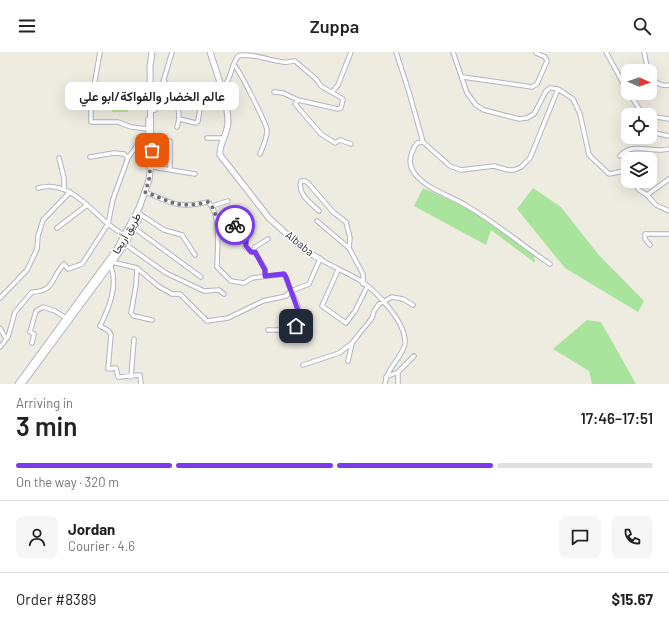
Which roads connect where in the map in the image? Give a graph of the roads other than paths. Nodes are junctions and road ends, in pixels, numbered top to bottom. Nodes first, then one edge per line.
1 (100, 52) edge
2 (153, 52) edge
3 (172, 52) edge
4 (210, 52) edge
5 (351, 52) edge
6 (396, 52) edge
7 (453, 52) edge
8 (606, 52) edge
9 (644, 52) edge
10 (536, 53) dead end
11 (647, 64) edge
12 (234, 65) junction
13 (463, 77) junction
14 (621, 79) edge
15 (164, 81) junction
16 (657, 83) edge
17 (669, 85) edge
18 (558, 89) junction
19 (221, 90) junction
20 (203, 91) dead end
21 (274, 92) dead end
22 (333, 92) junction
23 (298, 100) junction
24 (152, 110) junction
25 (657, 117) edge
26 (151, 118) junction
27 (179, 119) junction
28 (669, 119) edge
29 (177, 127) dead end
30 (148, 129) junction
31 (657, 133) edge
32 (669, 136) edge
33 (207, 138) dead end
34 (224, 138) junction
35 (170, 141) dead end
36 (423, 142) junction
37 (351, 144) dead end
38 (669, 150) edge
39 (260, 154) dead end
40 (620, 156) dead end
41 (90, 157) dead end
42 (59, 158) dead end
43 (128, 158) junction
44 (153, 167) junction
45 (170, 169) junction
46 (621, 172) edge
47 (195, 174) dead end
48 (669, 179) edge
49 (38, 188) dead end
50 (637, 188) edge
51 (64, 190) junction
52 (70, 192) junction
53 (147, 192) junction
54 (647, 195) junction
55 (228, 201) dead end
56 (87, 205) junction
57 (212, 206) junction
58 (319, 210) dead end
59 (669, 211) edge
60 (140, 214) junction
61 (217, 219) junction
62 (317, 221) dead end
63 (108, 224) junction
64 (57, 228) dead end
65 (134, 228) junction
66 (669, 234) edge
67 (125, 236) junction
68 (268, 239) dead end
69 (125, 244) junction
70 (650, 245) dead end
71 (349, 248) junction
72 (253, 252) junction
73 (195, 255) dead end
74 (320, 259) junction
75 (111, 264) junction
76 (550, 264) dead end
77 (137, 268) junction
78 (338, 270) junction
79 (265, 276) junction
80 (201, 277) dead end
81 (363, 284) junction
82 (367, 287) junction
83 (291, 291) junction
84 (224, 294) dead end
85 (0, 298) edge
86 (382, 301) junction
87 (412, 305) dead end
88 (66, 318) junction
89 (152, 320) dead end
90 (0, 328) edge
91 (268, 330) dead end
92 (6, 339) junction
93 (134, 339) dead end
94 (32, 343) dead end
95 (352, 343) junction
96 (0, 348) edge
97 (414, 356) dead end
98 (348, 361) dead end
99 (303, 365) dead end
100 (398, 372) junction
101 (131, 377) junction
102 (386, 377) junction
103 (18, 384) edge
104 (22, 384) edge
105 (141, 384) edge
106 (385, 384) edge
107 (398, 384) edge

1 - 30 street
2 - 24 main road, طريق أريحا
3 - 15 street
4 - 19 main road, Albaba
5 - 22 street
6 - 36 street
7 - 13 street
8 - 14 street
9 - 11 street
10 - 13 street
12 - 19 street
12 - 22 street
12 - 39 street
13 - 18 street
15 - 24 street
15 - 27 street
16 - 17 street
18 - 36 street
18 - 46 street
19 - 34 main road, Albaba
20 - 27 street
21 - 23 street
22 - 23 street
23 - 37 street
24 - 26 main road, طريق أريحا
24 - 44 main road, طريق أريحا
25 - 28 street
26 - 30 street
26 - 53 main road, طريق أريحا
27 - 29 street
30 - 43 street
31 - 32 street
33 - 34 street
34 - 74 main road, Albaba
35 - 45 street
36 - 76 street
38 - 40 street
41 - 43 street
42 - 51 street
43 - 63 street
44 - 45 street
44 - 53 main road, طريق أريحا
45 - 47 street
48 - 54 street
49 - 51 street
50 - 54 street
51 - 52 street
52 - 56 street
52 - 85 street
53 - 57 street
53 - 60 main road, طريق أريحا
53 - 67 main road, طريق أريحا
54 - 59 street
55 - 57 street
56 - 63 street
56 - 64 street
57 - 61 street
58 - 71 street
60 - 65 main road, طريق أريحا
60 - 73 street
61 - 72 street
61 - 79 street
62 - 71 street
63 - 67 street
63 - 92 street
65 - 69 main road, طريق أريحا
65 - 80 street
66 - 70 street
67 - 88 main road, طريق أريحا
68 - 72 street
69 - 75 main road, طريق أريحا
69 - 84 street
71 - 81 street
72 - 79 street
74 - 78 street
74 - 83 street, Albaba
75 - 77 street
75 - 101 street
75 - 104 main road, طريق أريحا
77 - 83 street, Albaba
77 - 89 street
78 - 81 street
78 - 82 street
79 - 83 street
81 - 82 street
82 - 86 street
83 - 91 street
86 - 87 street
86 - 95 street
86 - 102 street
88 - 94 street
88 - 103 main road, طريق أريحا
90 - 92 street
92 - 96 street
93 - 101 street
95 - 98 street
95 - 99 street
97 - 100 street
100 - 102 street
100 - 107 street
101 - 105 street
102 - 106 street

